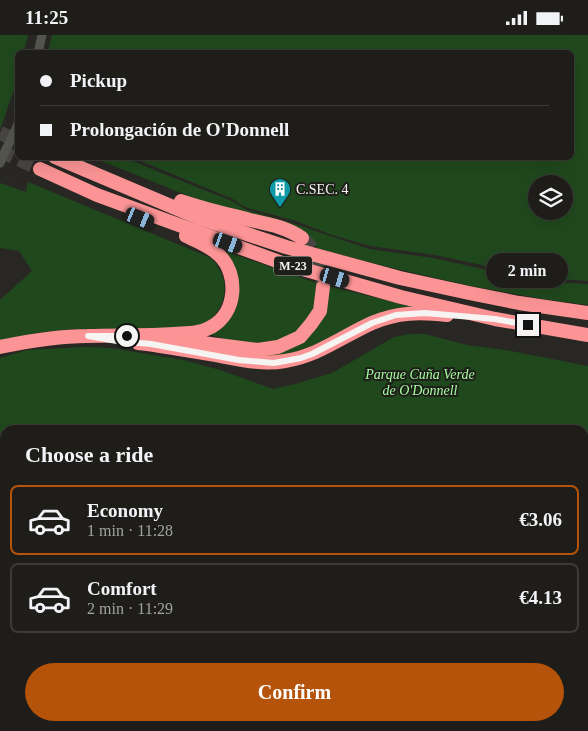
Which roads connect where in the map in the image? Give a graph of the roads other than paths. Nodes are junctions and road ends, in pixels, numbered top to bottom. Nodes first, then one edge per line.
1 (42, 35) edge
2 (39, 50) edge
3 (15, 131) edge
4 (62, 160) edge
5 (0, 163) edge
6 (40, 169) tunnel mouth
7 (132, 190) junction
8 (97, 195) junction
9 (302, 238) tunnel mouth
10 (323, 287) tunnel mouth
11 (588, 313) edge
12 (495, 319) junction
13 (588, 335) edge
14 (88, 336) junction
15 (146, 336) junction
16 (0, 347) edge

1 - 2 street
3 - 5 street
4 - 7 highway, M-23
6 - 8 highway, M-23
7 - 9 highway
7 - 11 highway, M-23
8 - 12 highway, M-23
8 - 15 highway
10 - 15 highway
12 - 13 highway, M-23
12 - 14 highway
14 - 15 highway
14 - 16 highway

